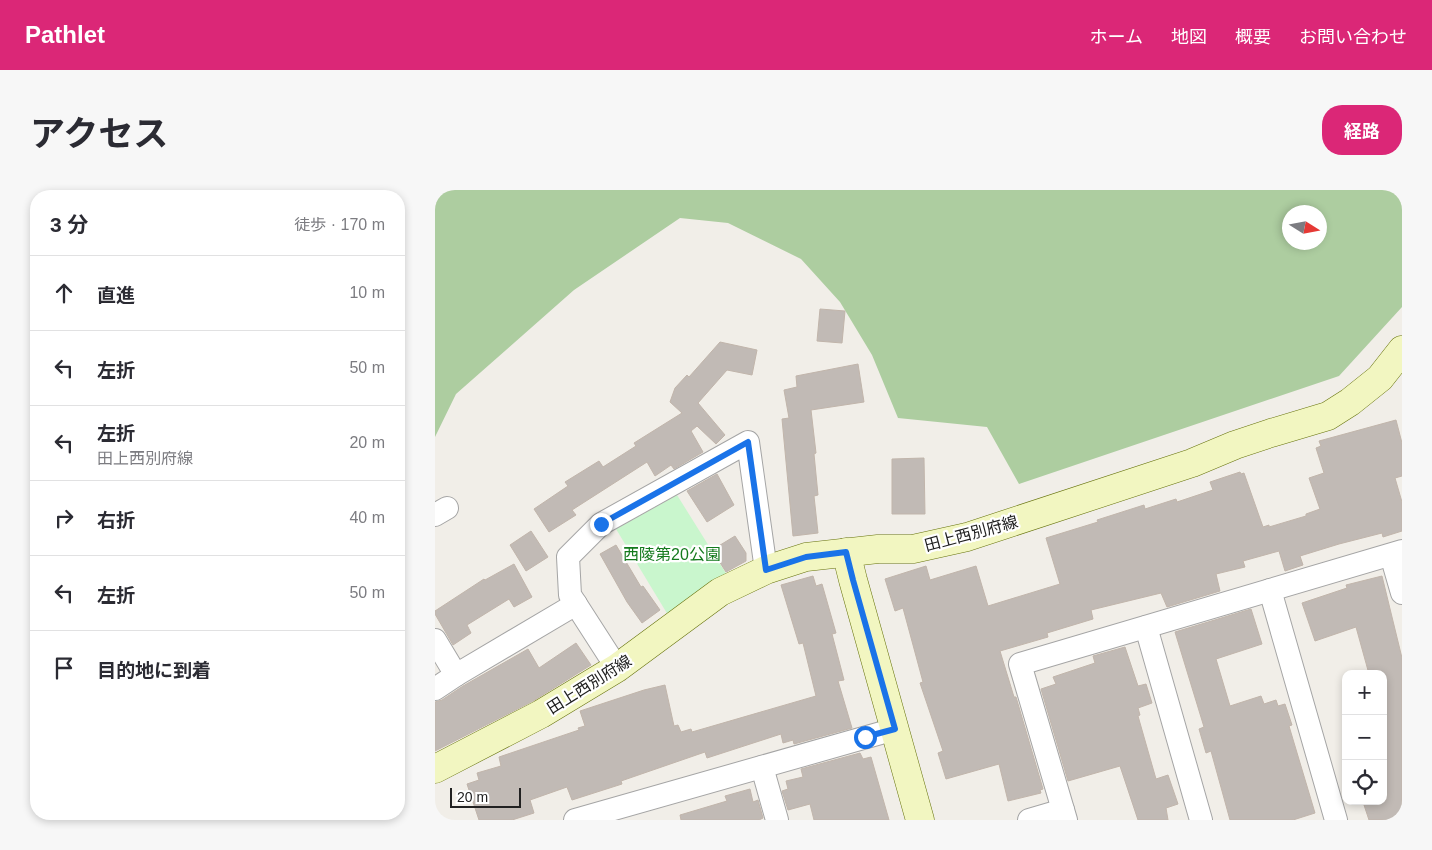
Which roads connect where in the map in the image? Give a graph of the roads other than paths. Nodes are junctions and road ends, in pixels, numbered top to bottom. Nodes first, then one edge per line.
1 (1402, 350) edge
2 (846, 552) junction
3 (1396, 553) edge
4 (766, 570) junction
5 (1270, 590) junction
6 (1402, 594) edge
7 (577, 604) junction
8 (1146, 627) junction
9 (435, 640) edge
10 (617, 668) junction
11 (456, 675) junction
12 (435, 689) edge
13 (895, 729) junction
14 (762, 767) junction
15 (435, 769) edge
16 (1065, 815) edge
17 (575, 820) edge
18 (777, 820) edge
19 (921, 820) edge
20 (1029, 820) edge
21 (1201, 820) edge
22 (1335, 820) edge

1 - 2 street, 田上西別府線
2 - 4 street, 田上西別府線
2 - 13 street
3 - 5 street
3 - 6 street
4 - 7 street
4 - 10 street, 田上西別府線
5 - 8 street
5 - 22 street
7 - 10 street
7 - 11 street
8 - 16 street
8 - 21 street
9 - 11 street
10 - 15 street, 田上西別府線
11 - 12 street
13 - 14 street
13 - 19 street
14 - 17 street
14 - 18 street
16 - 20 street

